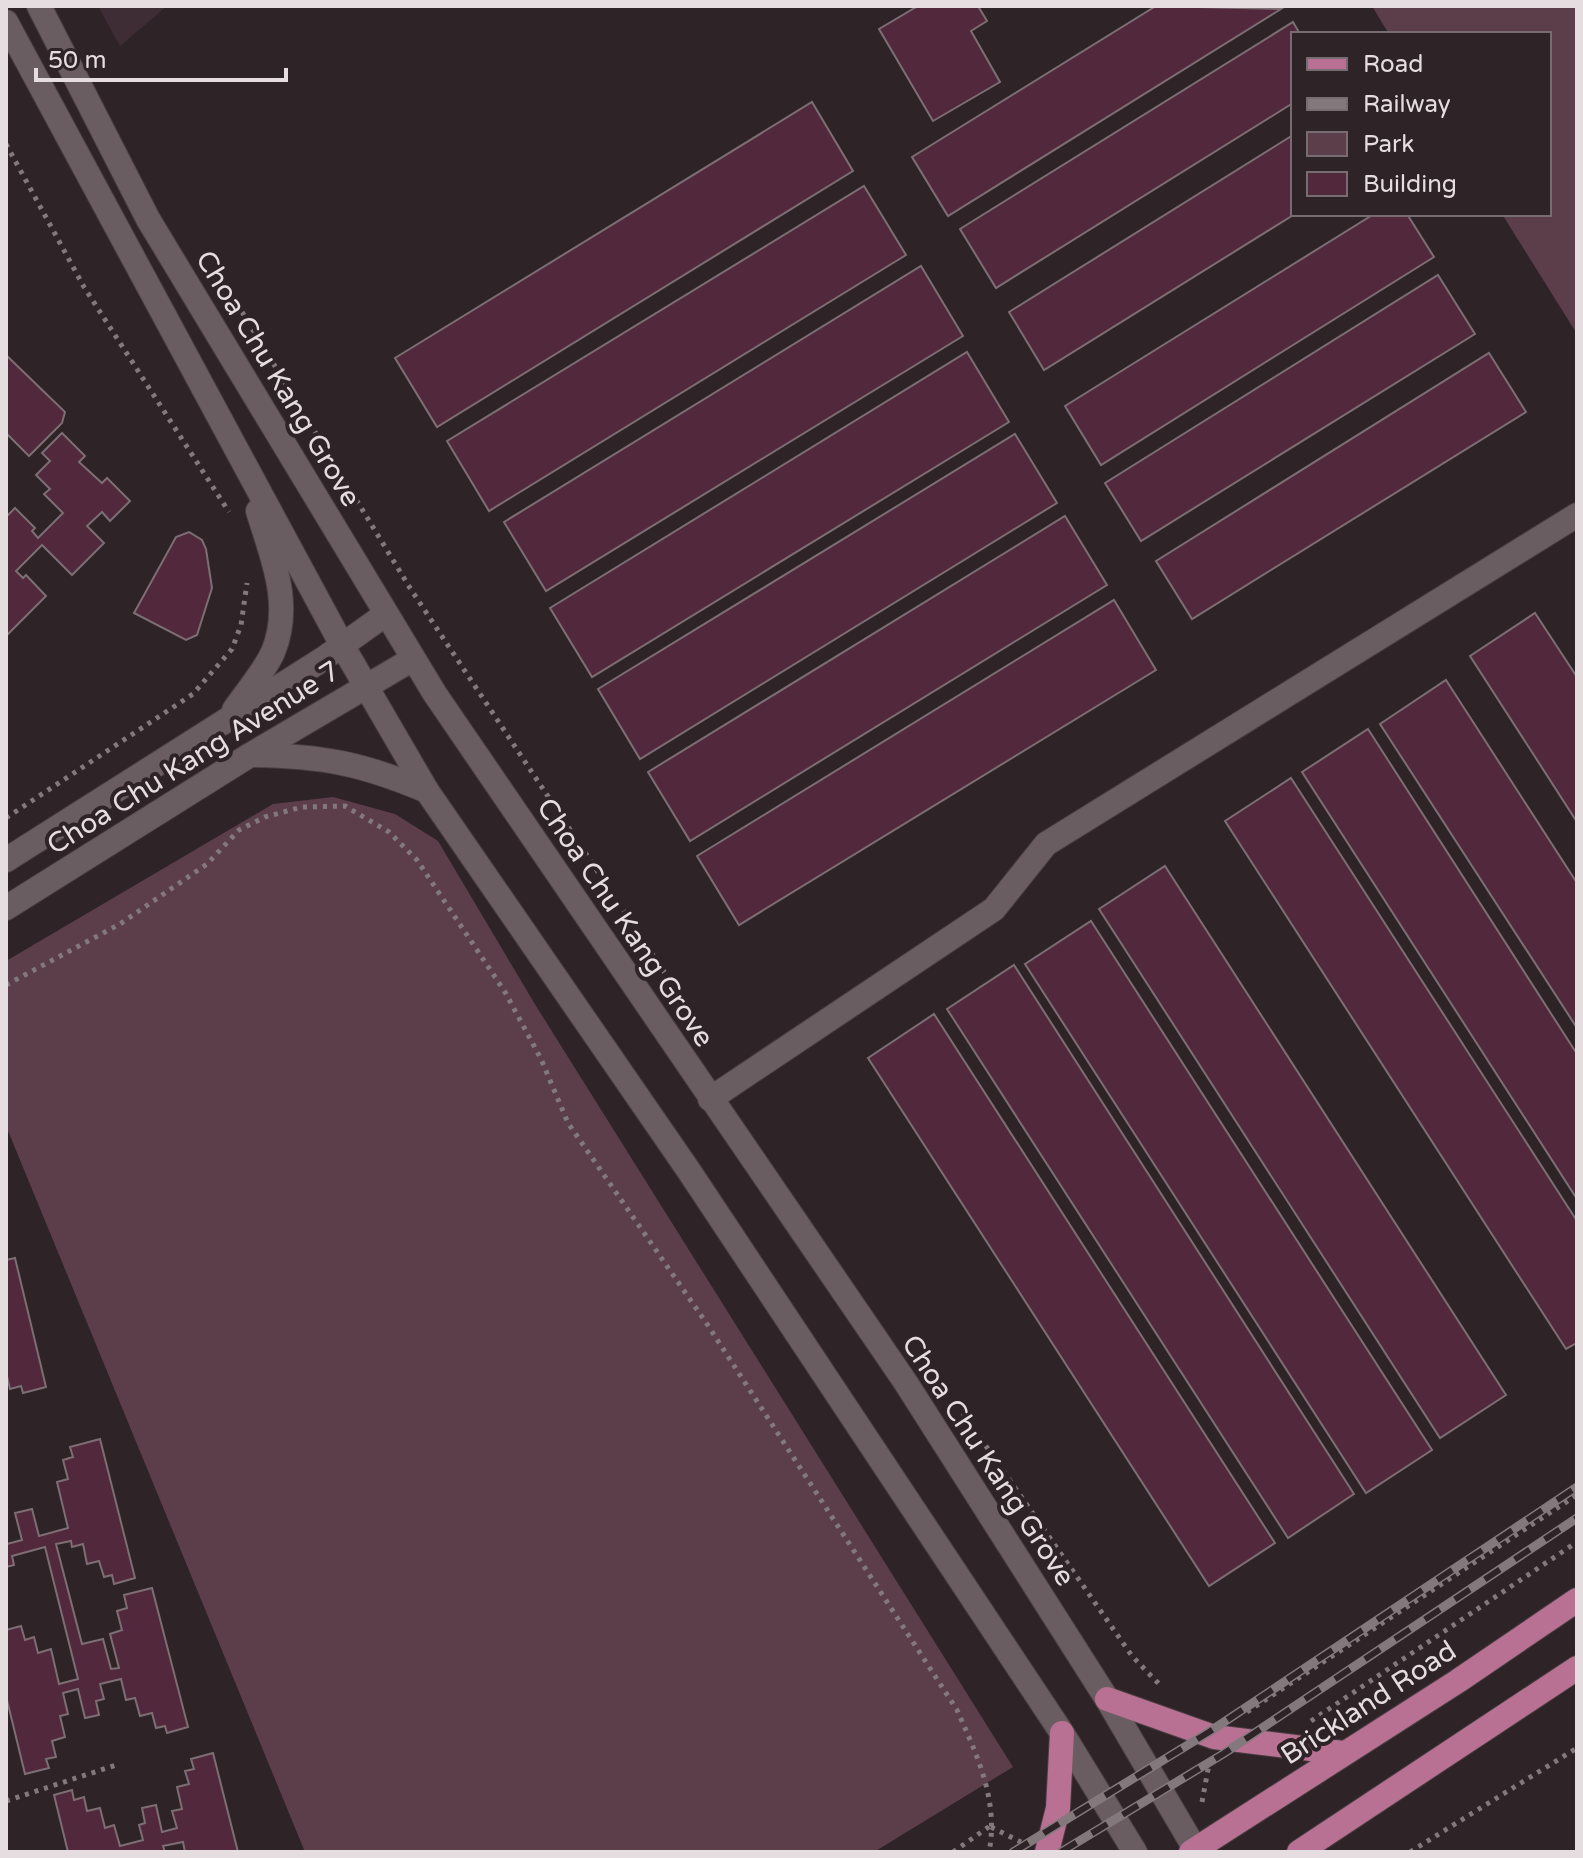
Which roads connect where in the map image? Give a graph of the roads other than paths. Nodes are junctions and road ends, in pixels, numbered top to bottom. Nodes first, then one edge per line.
1 (39, 6) edge
2 (6, 22) edge
3 (239, 452) junction
4 (1577, 515) edge
5 (386, 614) junction
6 (342, 645) junction
7 (413, 659) junction
8 (367, 685) junction
9 (227, 720) junction
10 (250, 755) junction
11 (427, 791) junction
12 (6, 860) edge
13 (6, 908) edge
14 (710, 1099) junction
15 (1577, 1600) edge
16 (1577, 1668) edge
17 (1107, 1699) junction
18 (1062, 1733) junction
19 (1343, 1753) junction
20 (1038, 1849) edge
21 (1194, 1851) edge
22 (1135, 1852) edge
23 (1299, 1852) edge

1 - 5 street, Choa Chu Kang Grove
2 - 3 street
3 - 6 street
3 - 9 street
4 - 14 street
5 - 6 street, Choa Chu Kang Avenue 7
5 - 7 street, Choa Chu Kang Grove
6 - 8 street
6 - 9 street, Choa Chu Kang Avenue 7
7 - 8 street, Choa Chu Kang Avenue 7
7 - 14 street, Choa Chu Kang Grove
8 - 10 street, Choa Chu Kang Avenue 7
8 - 11 street
9 - 12 street, Choa Chu Kang Avenue 7
10 - 11 street
10 - 13 street, Choa Chu Kang Avenue 7
11 - 18 street
14 - 17 street, Choa Chu Kang Grove
15 - 19 main road, Brickland Road
16 - 23 main road
17 - 19 main road
17 - 21 street, Choa Chu Kang Grove
18 - 20 main road
18 - 22 street
19 - 21 main road, Brickland Road

